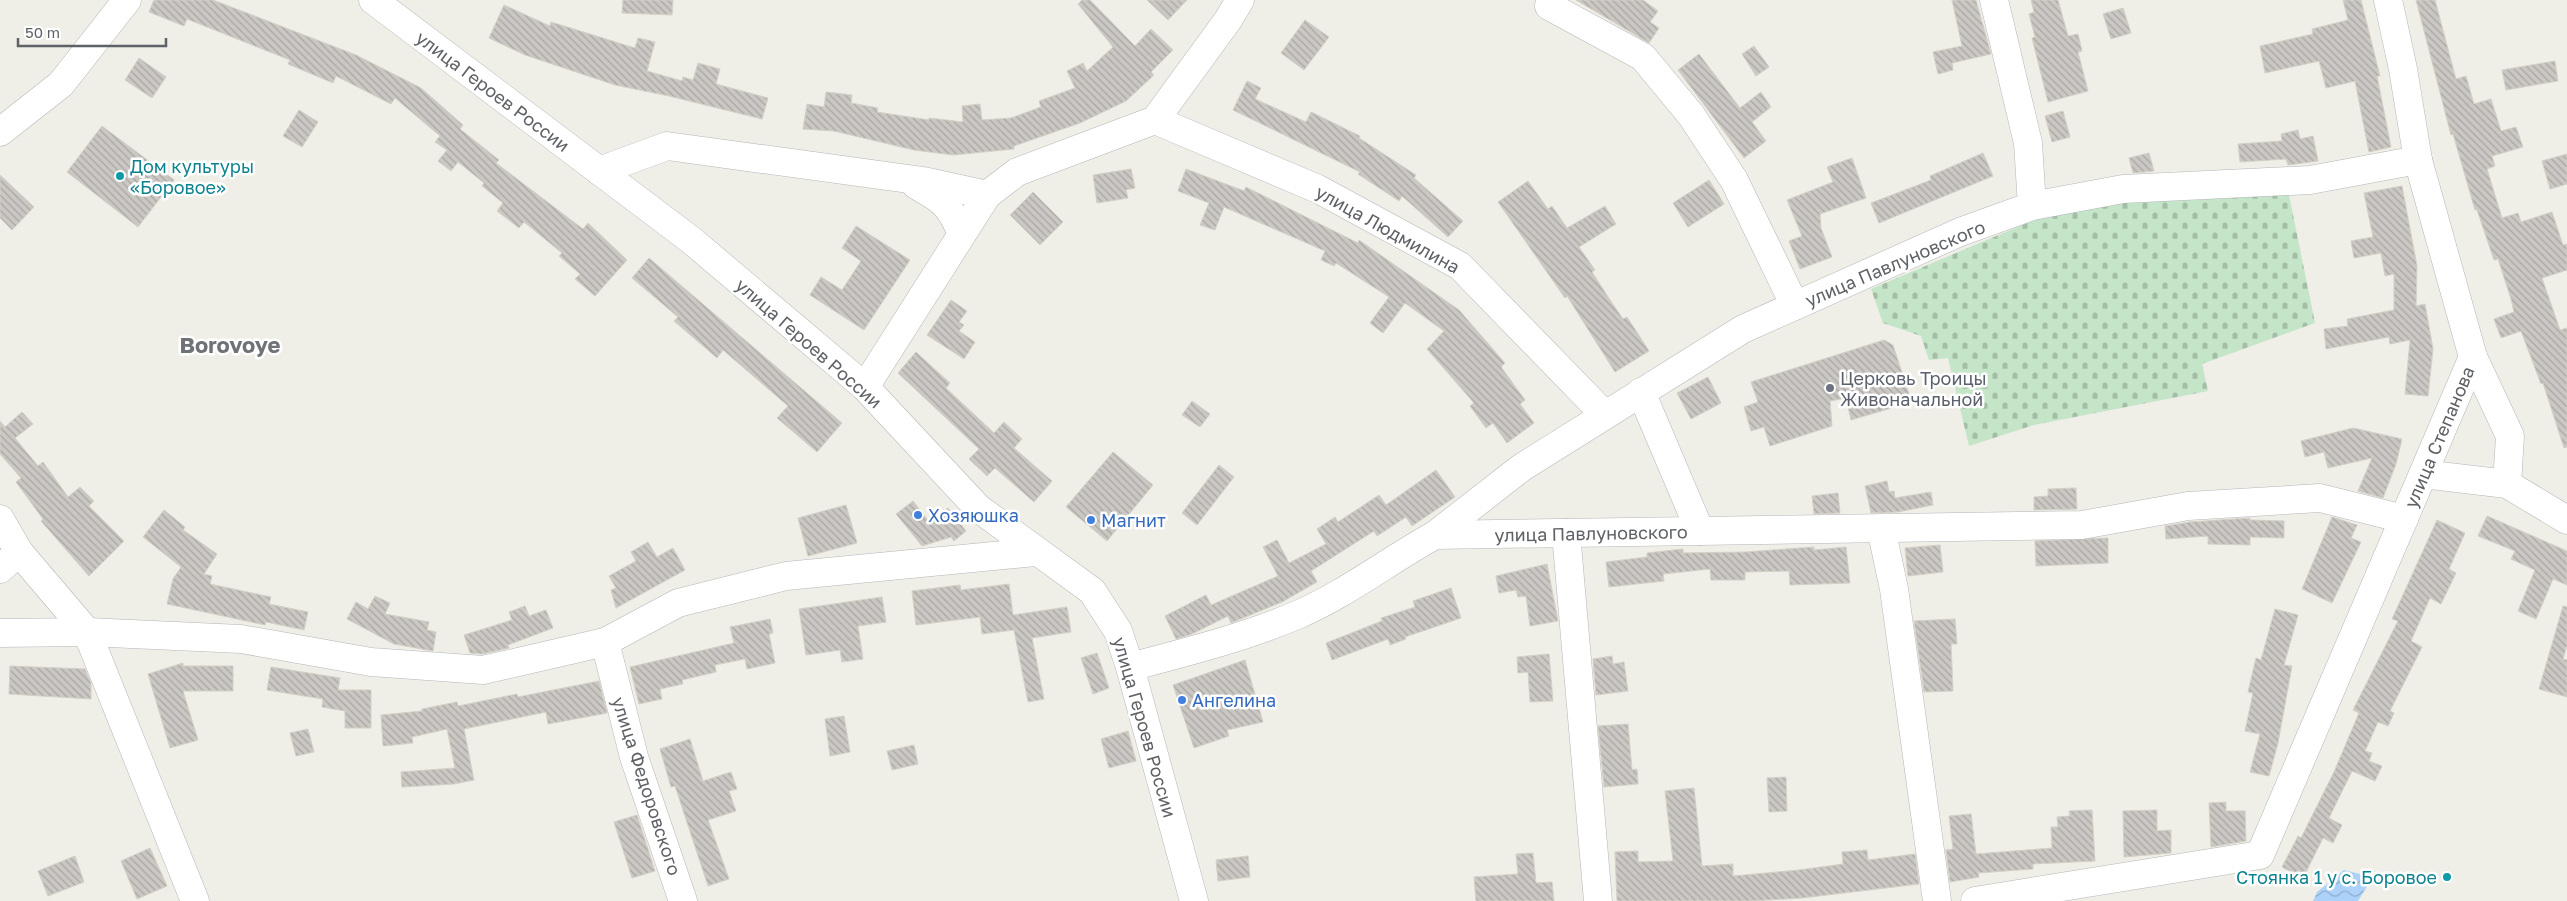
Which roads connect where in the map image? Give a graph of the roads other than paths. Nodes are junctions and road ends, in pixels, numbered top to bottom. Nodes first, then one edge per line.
1 (127, 0) edge
2 (372, 0) edge
3 (1240, 0) edge
4 (1553, 0) edge
5 (1994, 0) edge
6 (2388, 0) edge
7 (1155, 120) junction
8 (0, 132) edge
9 (2418, 160) junction
10 (599, 171) junction
11 (906, 179) junction
12 (987, 195) junction
13 (2032, 206) junction
14 (962, 234) junction
15 (1795, 306) junction
16 (2473, 356) junction
17 (865, 387) junction
18 (1640, 392) junction
19 (1604, 414) junction
20 (2423, 474) junction
21 (2508, 484) junction
22 (0, 519) edge
23 (2404, 519) junction
24 (2567, 520) edge
25 (1881, 528) junction
26 (1700, 531) junction
27 (1566, 533) junction
28 (1434, 535) junction
29 (1035, 552) junction
30 (10, 560) edge
31 (87, 632) junction
32 (0, 633) edge
33 (605, 642) junction
34 (1130, 667) junction
35 (195, 901) edge
36 (683, 901) edge
37 (1194, 901) edge
38 (1598, 901) edge
39 (1937, 901) edge
40 (1975, 901) edge

1 - 8 street
2 - 10 street, улица Героев России
3 - 7 street
4 - 15 street
5 - 13 street
6 - 9 street, улица Степанова
7 - 12 street
7 - 19 street, улица Людмилина
9 - 13 street, улица Павлуновского
9 - 16 street, улица Степанова
10 - 11 street
10 - 17 street, улица Героев России
11 - 12 street
11 - 14 street
12 - 14 street
13 - 15 street, улица Павлуновского
14 - 17 street
15 - 18 street, улица Павлуновского
16 - 20 street, улица Степанова
16 - 21 street
17 - 29 street, улица Героев России
18 - 19 street, улица Павлуновского
18 - 26 street
19 - 28 street, улица Павлуновского
20 - 21 street
20 - 23 street, улица Степанова
21 - 24 street
22 - 30 street
23 - 25 street, улица Павлуновского
23 - 40 street, улица Степанова
25 - 26 street, улица Павлуновского
25 - 39 street
26 - 27 street, улица Павлуновского
27 - 28 street, улица Павлуновского
27 - 38 street
28 - 34 street, улица Павлуновского
29 - 33 street
29 - 34 street, улица Героев России
30 - 31 street
31 - 32 street
31 - 33 street
31 - 35 street
33 - 36 street, улица Федоровского
34 - 37 street, улица Героев России

